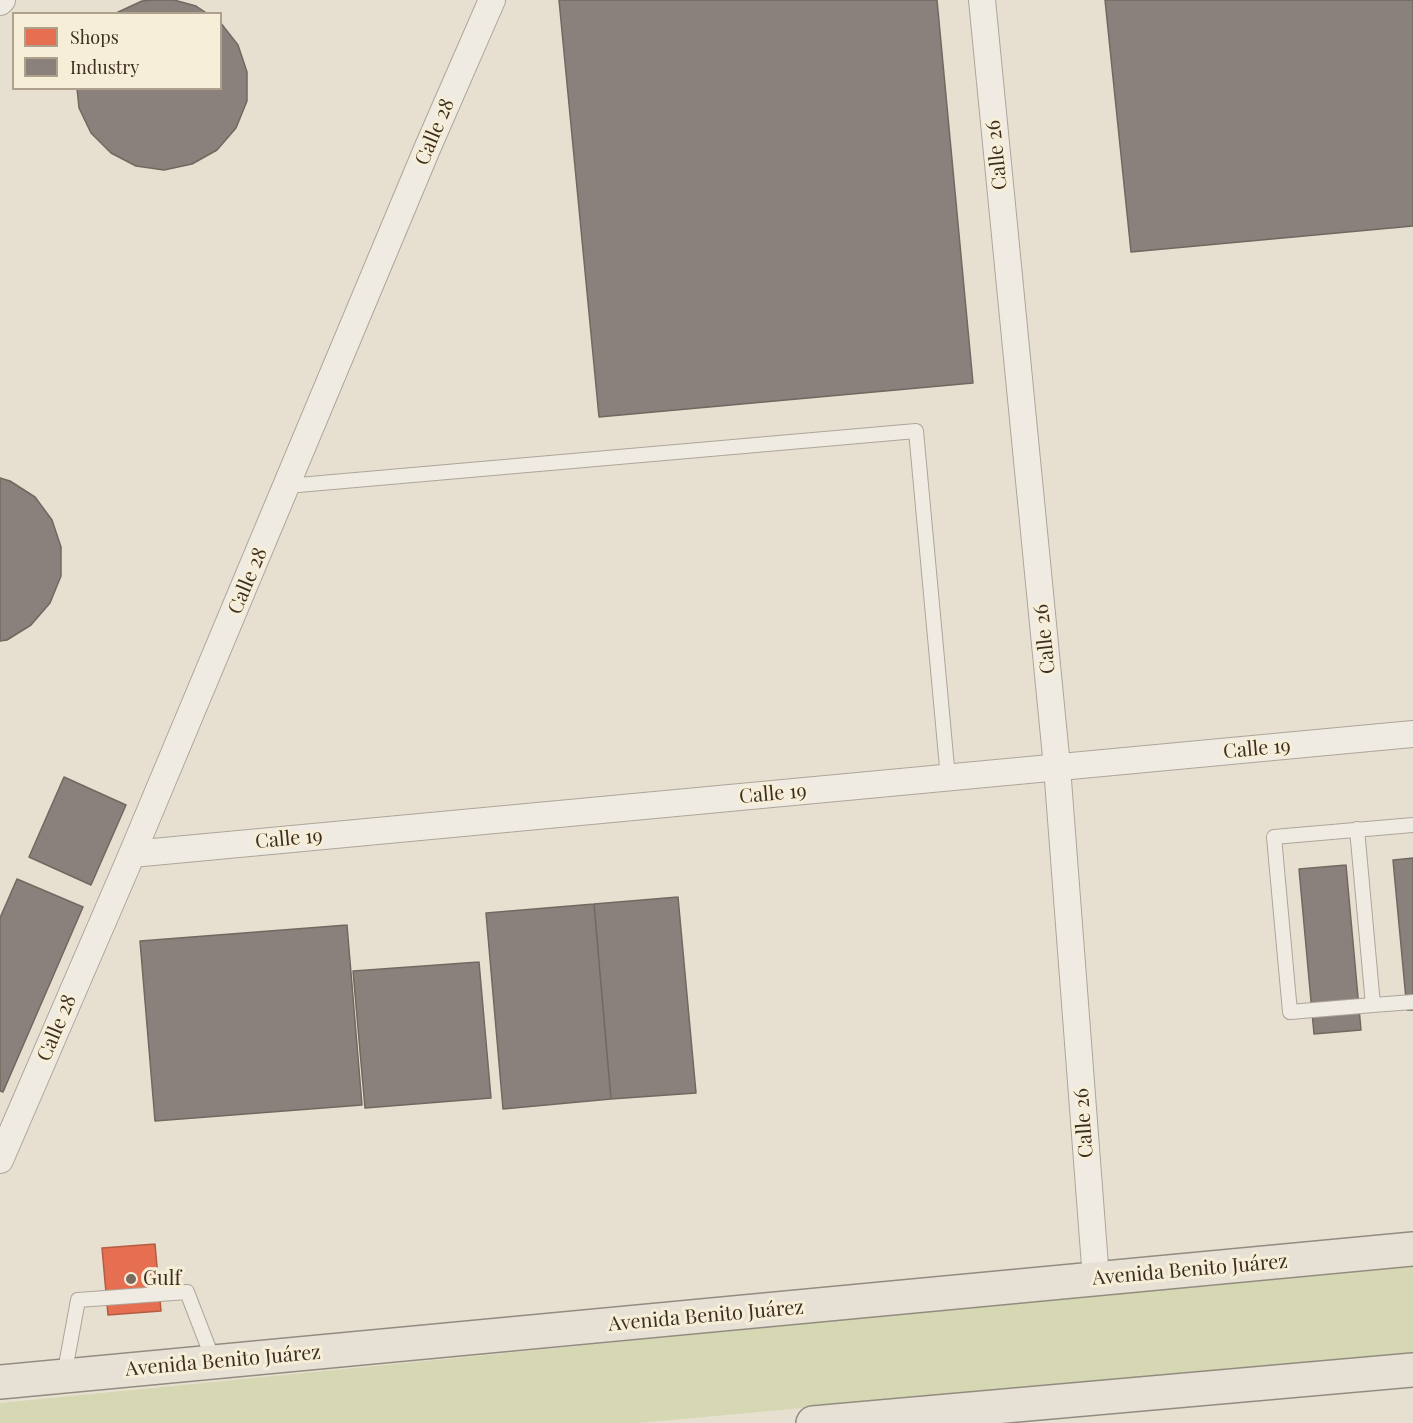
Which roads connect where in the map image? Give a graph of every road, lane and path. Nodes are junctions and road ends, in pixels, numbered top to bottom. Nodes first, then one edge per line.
1 (492, 0) edge
2 (982, 0) edge
3 (287, 486) junction
4 (1413, 734) edge
5 (1057, 767) junction
6 (948, 778) junction
7 (1413, 825) edge
8 (1357, 829) junction
9 (132, 854) junction
10 (1413, 1002) edge
11 (1373, 1005) junction
12 (0, 1160) edge
13 (1413, 1249) edge
14 (1096, 1279) junction
15 (214, 1362) junction
16 (1413, 1370) edge
17 (64, 1376) junction
18 (0, 1382) edge
19 (930, 1418) edge
20 (813, 1423) edge

1 - 3 street, Calle 28
2 - 5 street, Calle 26
3 - 6 lane
3 - 9 street, Calle 28
4 - 5 street, Calle 19
5 - 6 street, Calle 19
5 - 14 street, Calle 26
6 - 9 street, Calle 19
7 - 8 lane
8 - 11 lane
8 - 11 lane
9 - 12 street, Calle 28
10 - 11 lane
13 - 14 main road, Avenida Benito Juárez
14 - 15 main road, Avenida Benito Juárez
15 - 17 main road, Avenida Benito Juárez
15 - 17 lane
16 - 19 main road
17 - 18 main road, Avenida Benito Juárez
19 - 20 main road

